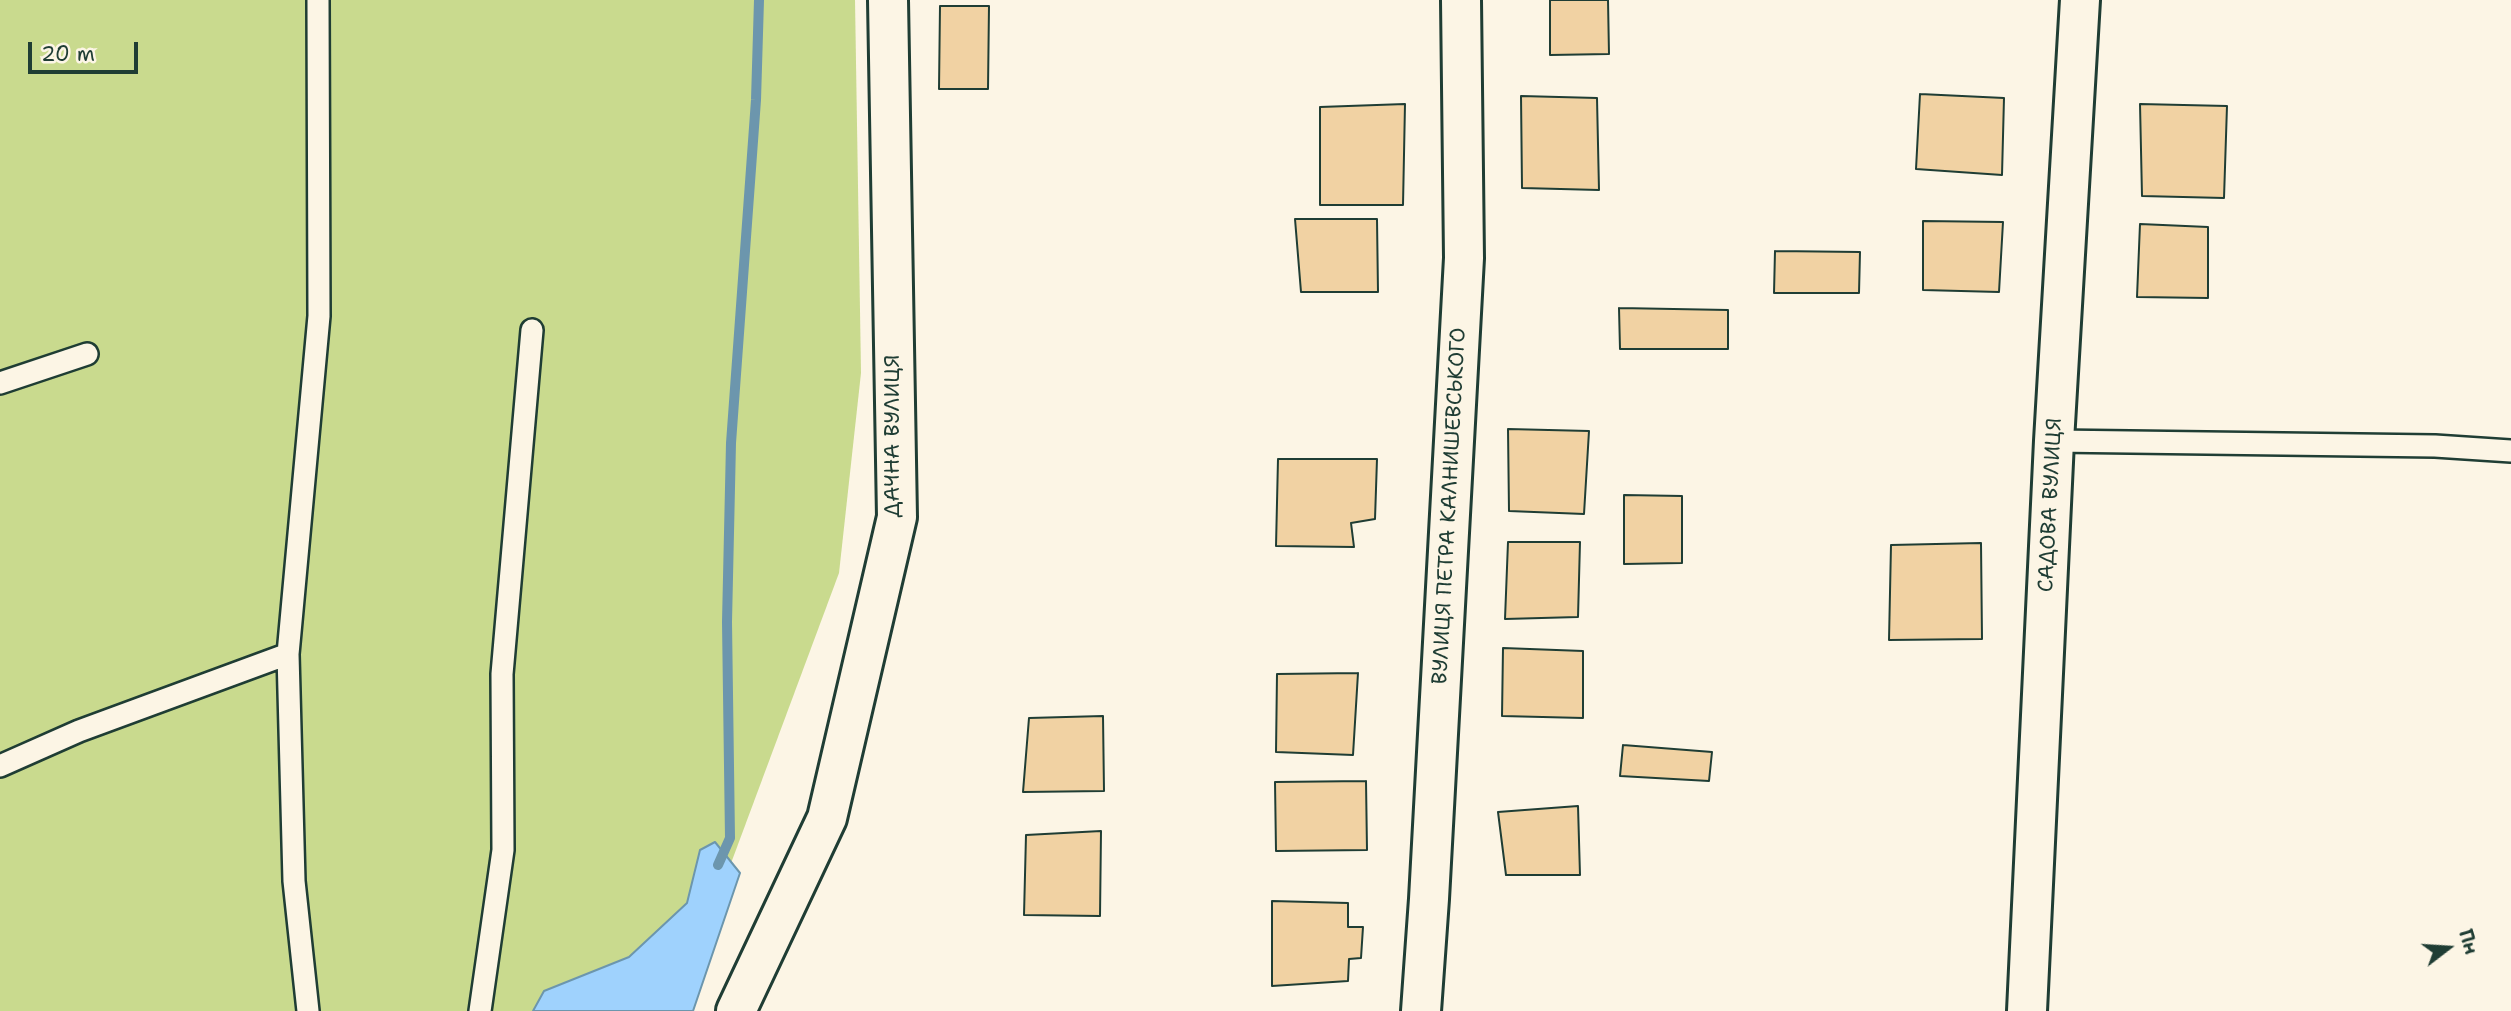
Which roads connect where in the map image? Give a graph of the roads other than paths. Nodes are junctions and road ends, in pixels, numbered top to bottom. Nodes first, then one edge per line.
1 (318, 0) edge
2 (888, 0) edge
3 (1461, 0) edge
4 (2080, 0) edge
5 (532, 330) dead end
6 (88, 354) dead end
7 (0, 383) edge
8 (2054, 441) junction
9 (2511, 451) edge
10 (288, 654) junction
11 (0, 766) edge
12 (308, 1011) edge
13 (481, 1011) edge
14 (736, 1011) edge
15 (1421, 1011) edge
16 (2027, 1011) edge

1 - 10 lane
2 - 14 street, ДАЧНА ВУЛИЦЯ
3 - 15 street, ВУЛИЦЯ ПЕТРА КАЛНИШЕВСЬКОГО
4 - 8 street, САДОВА ВУЛИЦЯ
5 - 13 lane
6 - 7 lane
8 - 9 lane
8 - 16 street, САДОВА ВУЛИЦЯ
10 - 11 lane
10 - 12 lane

